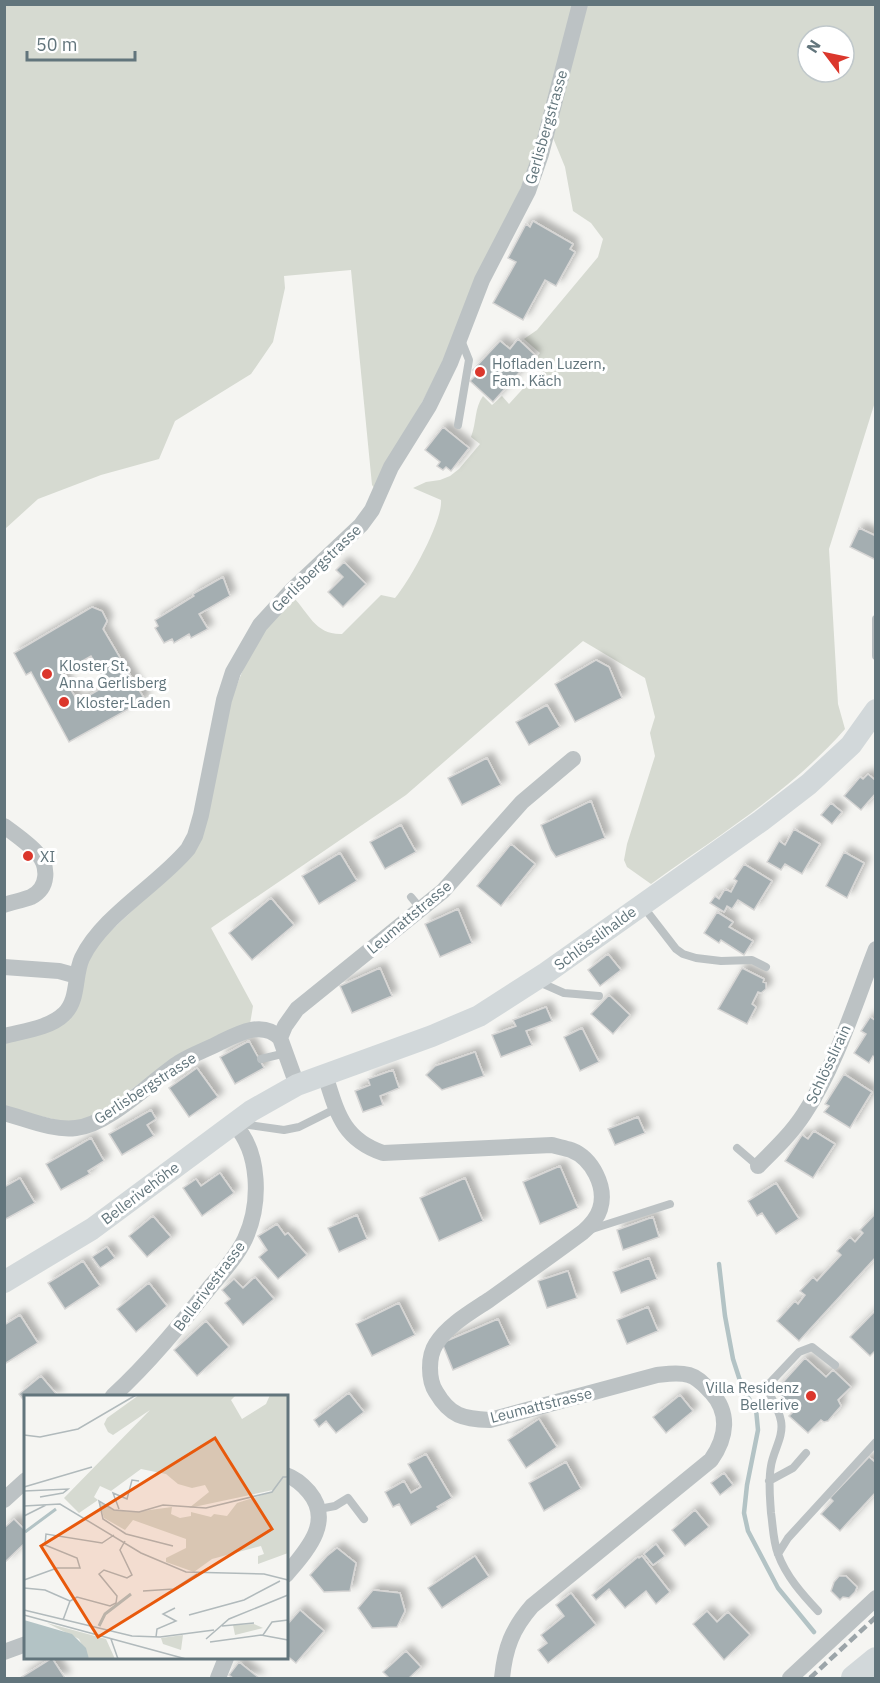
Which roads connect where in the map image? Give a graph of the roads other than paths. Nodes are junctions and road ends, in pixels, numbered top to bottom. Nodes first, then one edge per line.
1 (580, 4) edge
2 (460, 337) junction
3 (458, 424) dead end
4 (876, 619) edge
5 (876, 656) edge
6 (874, 716) edge
7 (573, 759) dead end
8 (4, 826) edge
9 (4, 905) edge
10 (641, 905) junction
11 (876, 949) edge
12 (4, 967) edge
13 (766, 967) dead end
14 (76, 976) junction
15 (536, 980) junction
16 (599, 996) dead end
17 (4, 1036) edge
18 (283, 1046) junction
19 (261, 1059) dead end
20 (325, 1075) junction
21 (297, 1085) junction
22 (272, 1099) joint
23 (335, 1109) junction
24 (4, 1113) edge
25 (233, 1123) junction
26 (737, 1148) dead end
27 (758, 1166) joint
28 (670, 1204) dead end
29 (583, 1232) junction
30 (4, 1282) edge
31 (836, 1365) dead end
32 (114, 1395) edge
33 (876, 1442) edge
34 (806, 1453) dead end
35 (288, 1476) edge
36 (769, 1481) junction
37 (24, 1482) edge
38 (4, 1500) edge
39 (319, 1509) junction
40 (364, 1519) dead end
41 (778, 1554) junction
42 (288, 1573) edge
43 (876, 1598) edge
44 (818, 1611) dead end
45 (24, 1645) edge
46 (4, 1652) edge
47 (226, 1659) edge
48 (876, 1660) edge
49 (218, 1678) edge
50 (502, 1678) edge
51 (790, 1678) edge
52 (854, 1678) edge

1 - 2 street, Gerlisbergstrasse
2 - 3 lane
2 - 14 street, Gerlisbergstrasse
4 - 5 lane
6 - 10 main road, Schlösslihalde
7 - 18 street, Leumattstrasse
8 - 9 street
10 - 13 lane
10 - 15 main road, Schlösslihalde
11 - 27 street, Schlösslirain
12 - 14 street
14 - 17 street, Gerlisbergstrasse
15 - 16 lane
15 - 20 main road, Schlösslihalde
18 - 19 lane
18 - 21 street
18 - 24 street, Gerlisbergstrasse
20 - 21 main road, Schlösslihalde
20 - 23 street, Leumattstrasse
21 - 22 main road, Schlösslihalde
22 - 25 main road, Bellerivehöhe
23 - 25 lane
23 - 29 street, Leumattstrasse
25 - 30 main road, Bellerivehöhe
25 - 32 street, Bellerivestrasse
26 - 27 lane
28 - 29 lane
29 - 50 street, Leumattstrasse
31 - 36 lane
33 - 41 lane
34 - 36 lane
35 - 39 street
36 - 41 lane
37 - 38 street
39 - 40 lane
39 - 42 street
41 - 44 lane
43 - 51 street
45 - 46 street
47 - 49 street
48 - 52 main road

